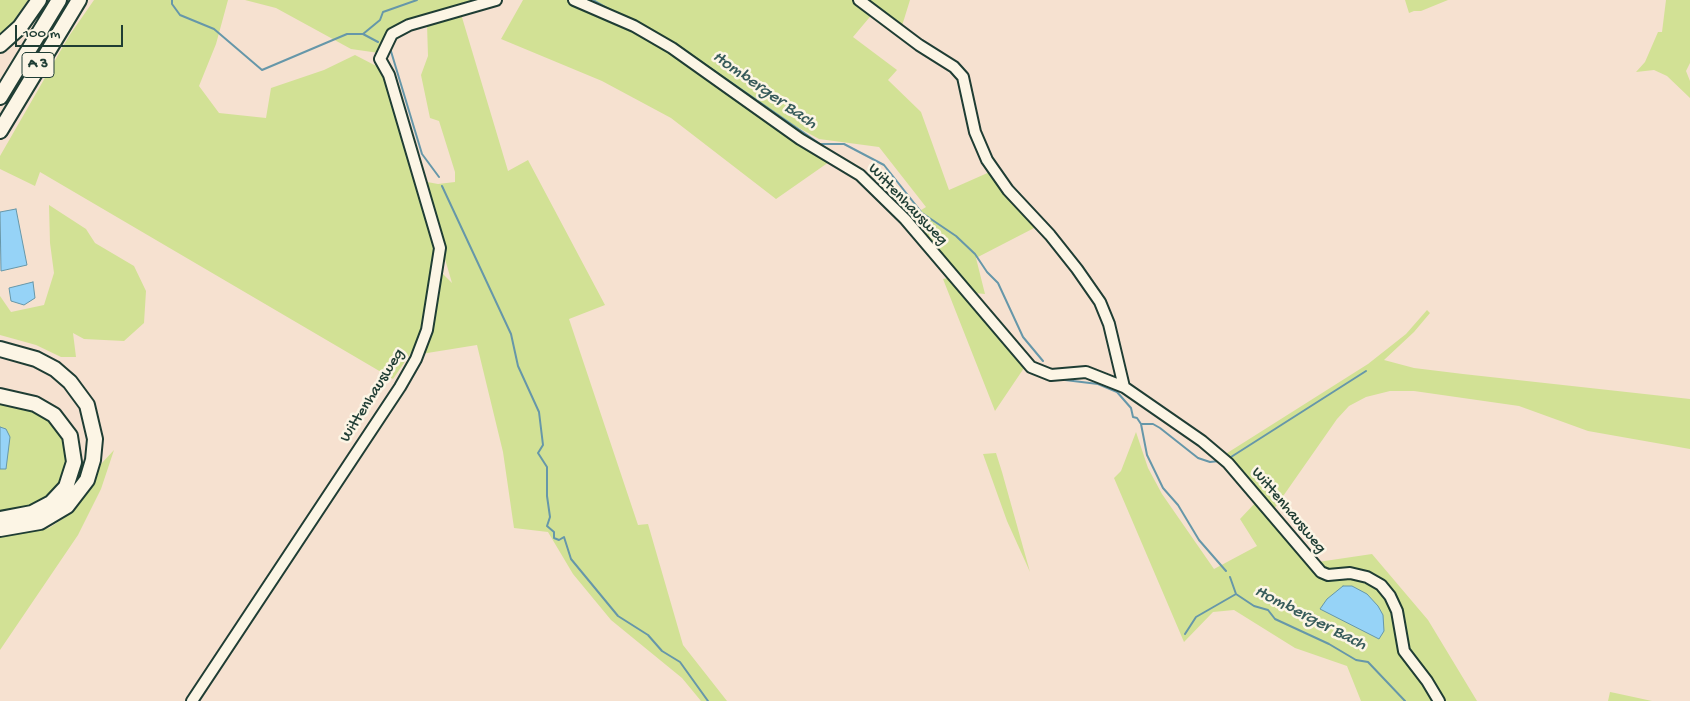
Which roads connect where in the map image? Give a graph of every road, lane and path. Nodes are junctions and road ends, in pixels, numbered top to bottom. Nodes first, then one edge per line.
1 (39, 0) edge
2 (59, 0) edge
3 (79, 0) edge
4 (496, 0) edge
5 (574, 0) edge
6 (859, 0) edge
7 (0, 45) edge
8 (0, 97) edge
9 (0, 131) edge
10 (0, 349) edge
11 (1124, 387) junction
12 (0, 396) edge
13 (0, 519) edge
14 (0, 529) edge
15 (192, 701) edge
16 (1439, 701) edge

1 - 7 highway
2 - 8 highway, A 3
3 - 9 highway, A 3
4 - 15 street, Wittenhausweg
5 - 11 street, Wittenhausweg
6 - 11 street
10 - 14 highway
11 - 16 street, Wittenhausweg
12 - 13 highway

